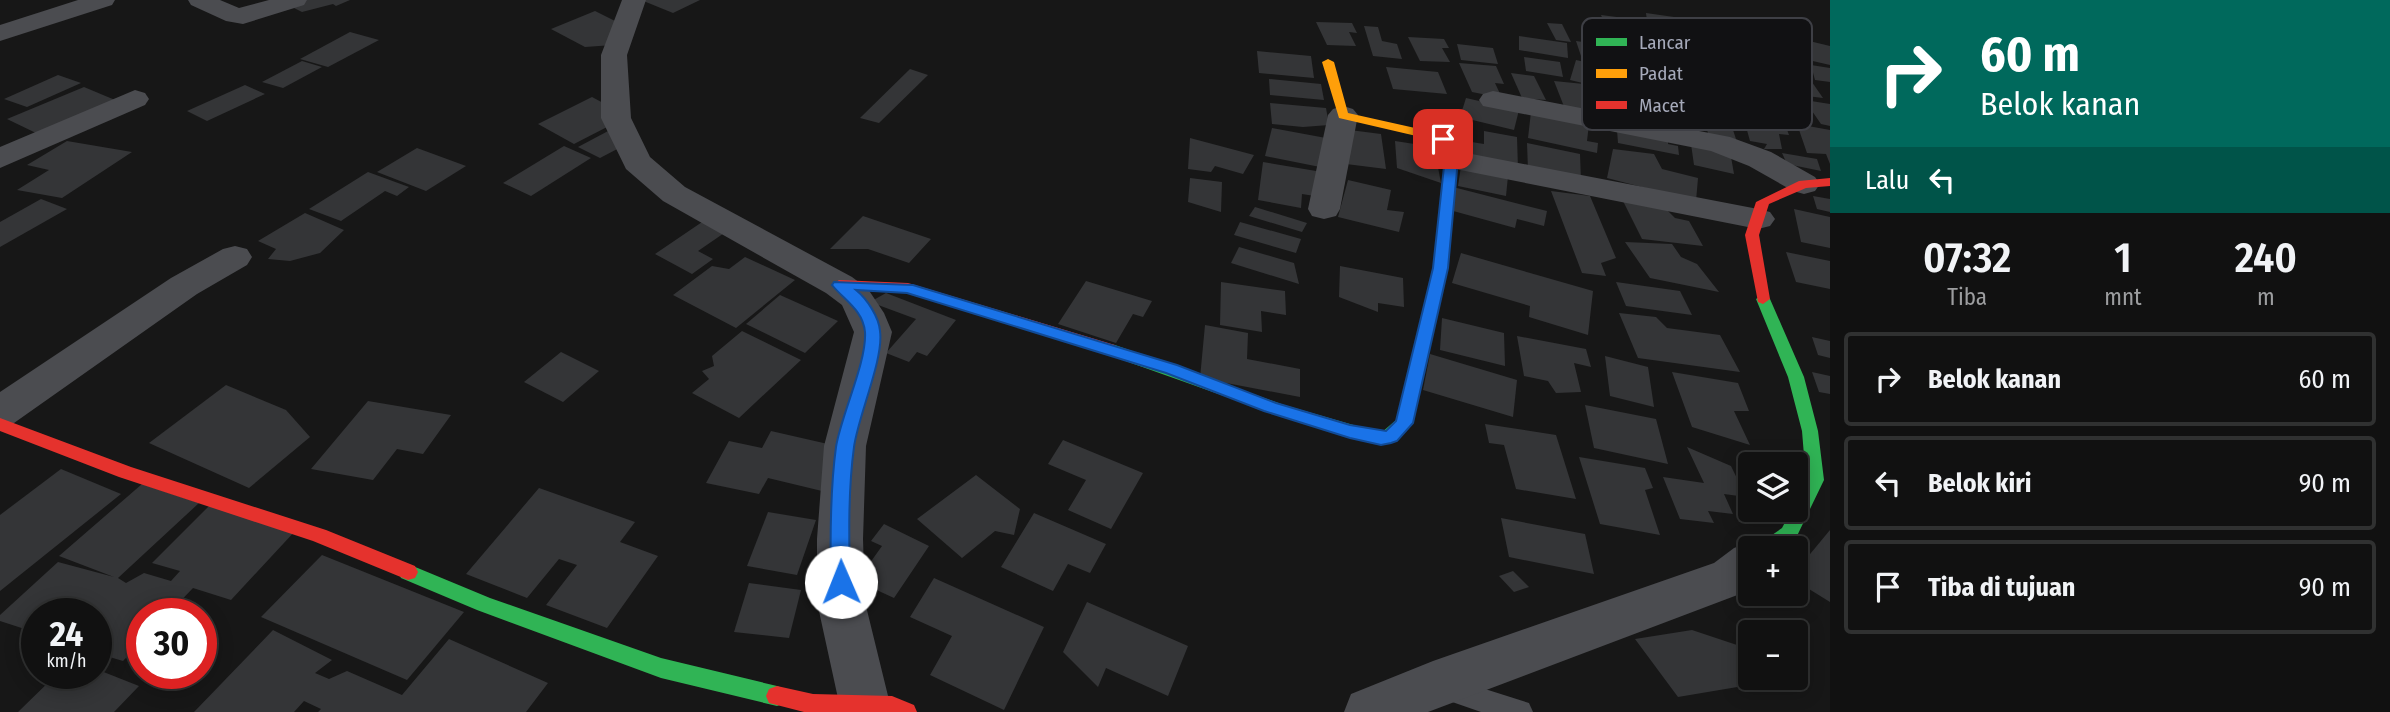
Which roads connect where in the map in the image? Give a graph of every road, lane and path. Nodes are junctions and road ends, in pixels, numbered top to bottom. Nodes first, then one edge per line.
1 (103, 0) edge
2 (200, 0) edge
3 (295, 0) edge
4 (634, 0) edge
5 (0, 33) edge
6 (1328, 62) dead end
7 (135, 99) dead end
8 (1493, 100) dead end
9 (1343, 115) junction
10 (1582, 117) edge
11 (1651, 130) edge
12 (0, 159) edge
13 (1451, 159) junction
14 (1817, 183) edge
15 (1324, 209) dead end
16 (1758, 219) junction
17 (235, 257) dead end
18 (839, 285) junction
19 (0, 412) edge
20 (0, 424) edge
21 (1785, 536) edge
22 (1738, 571) edge
23 (1433, 685) junction
24 (864, 704) junction
25 (906, 712) edge
26 (1370, 712) edge
27 (1520, 712) edge

1 - 5 street
2 - 3 street
4 - 18 street
6 - 9 street
7 - 12 street
8 - 10 street
9 - 13 street
9 - 15 street
11 - 14 street
13 - 16 street
13 - 18 street
14 - 16 street
16 - 21 street
17 - 19 street
18 - 24 street
20 - 24 street
22 - 23 street
23 - 26 street
23 - 27 lane
24 - 25 street

